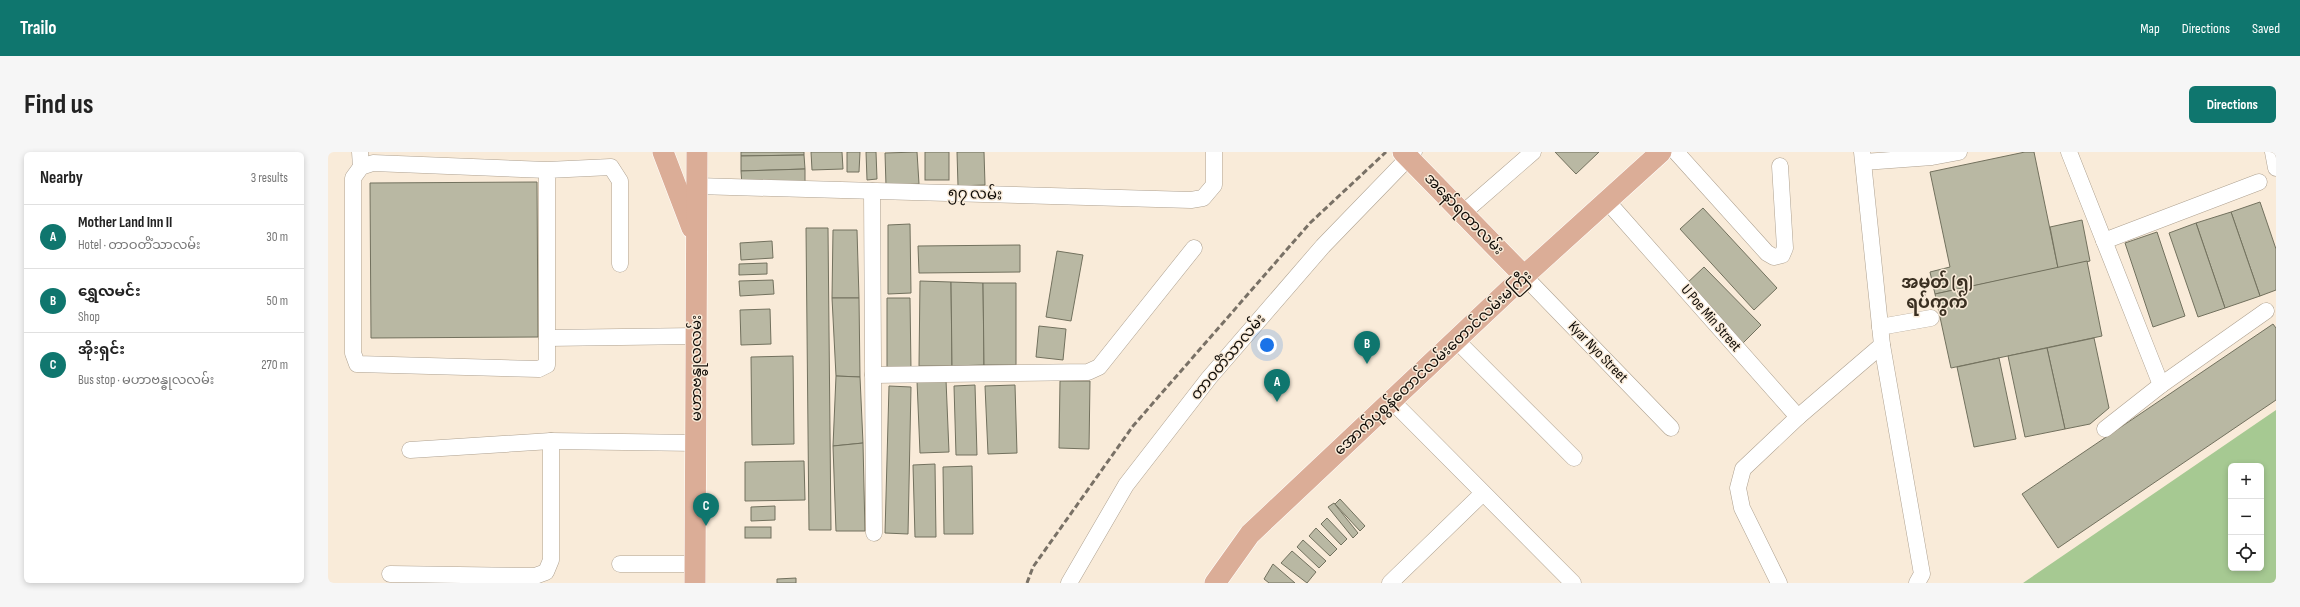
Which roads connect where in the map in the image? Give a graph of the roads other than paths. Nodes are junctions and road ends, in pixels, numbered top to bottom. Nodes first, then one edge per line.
1 (663, 152) edge
2 (697, 152) edge
3 (1214, 152) edge
4 (1533, 152) edge
5 (1661, 152) edge
6 (1676, 152) edge
7 (1959, 152) edge
8 (2069, 152) edge
9 (2273, 152) edge
10 (1408, 154) edge
11 (1863, 157) edge
12 (360, 160) edge
13 (1780, 166) dead end
14 (2276, 168) edge
15 (546, 170) junction
16 (2259, 182) dead end
17 (697, 186) junction
18 (872, 191) junction
19 (1607, 201) junction
20 (1463, 213) junction
21 (696, 241) junction
22 (2104, 241) junction
23 (1194, 248) dead end
24 (620, 264) dead end
25 (1524, 276) junction
26 (2266, 311) dead end
27 (1931, 318) dead end
28 (1880, 327) junction
29 (696, 336) junction
30 (547, 338) junction
31 (1457, 341) junction
32 (1882, 345) junction
33 (873, 375) junction
34 (2161, 385) junction
35 (1392, 401) junction
36 (1798, 417) junction
37 (1671, 428) dead end
38 (2105, 429) dead end
39 (551, 441) junction
40 (696, 443) junction
41 (410, 450) dead end
42 (1574, 458) dead end
43 (1483, 493) junction
44 (874, 533) dead end
45 (620, 564) dead end
46 (390, 574) dead end
47 (695, 574) edge
48 (540, 578) edge
49 (1069, 583) edge
50 (1215, 583) edge
51 (1390, 583) edge
52 (1573, 583) edge
53 (1779, 583) edge
54 (1917, 583) edge

1 - 21 main road
2 - 17 main road, မဟာဗန္ဓုလလမ်း
3 - 18 street, ၅၇ လမ်း
4 - 20 street
5 - 19 main road, အောက်ပုစွန်တောင်လမ်းတောင်လမ်းမကြီး
6 - 13 street
7 - 11 street
8 - 22 street
9 - 14 street
10 - 20 main road, အနော်ရထာလမ်း
10 - 49 street, တာဝတိံသာလမ်း
11 - 28 street
12 - 15 street
12 - 30 street
15 - 24 street
15 - 30 street
16 - 22 street
17 - 18 street, ၅၇ လမ်း
17 - 21 main road, မဟာဗန္ဓုလလမ်း
18 - 33 street
19 - 25 main road, အောက်ပုစွန်တောင်လမ်းတောင်လမ်းမကြီး
19 - 36 street, U Poe Min Street
20 - 25 main road, အနော်ရထာလမ်း
21 - 29 main road, မဟာဗန္ဓုလလမ်း
22 - 34 street
23 - 33 street
25 - 31 main road, အောက်ပုစွန်တောင်လမ်းတောင်လမ်းမကြီး
25 - 37 street, Kyar Nyo Street
26 - 34 street
27 - 28 street
28 - 32 street
29 - 30 street
29 - 40 main road, မဟာဗန္ဓုလလမ်း
31 - 35 main road, အောက်ပုစွန်တောင်လမ်းတောင်လမ်းမကြီး
31 - 42 street
32 - 36 street
32 - 54 street
33 - 44 street
34 - 38 street
35 - 43 street
35 - 50 main road, အောက်ပုစွန်တောင်လမ်းတောင်လမ်းမကြီး
36 - 53 street
39 - 40 street
39 - 41 street
39 - 48 street
40 - 47 main road, မဟာဗန္ဓုလလမ်း
43 - 51 street
43 - 52 street
45 - 47 street
46 - 48 street

